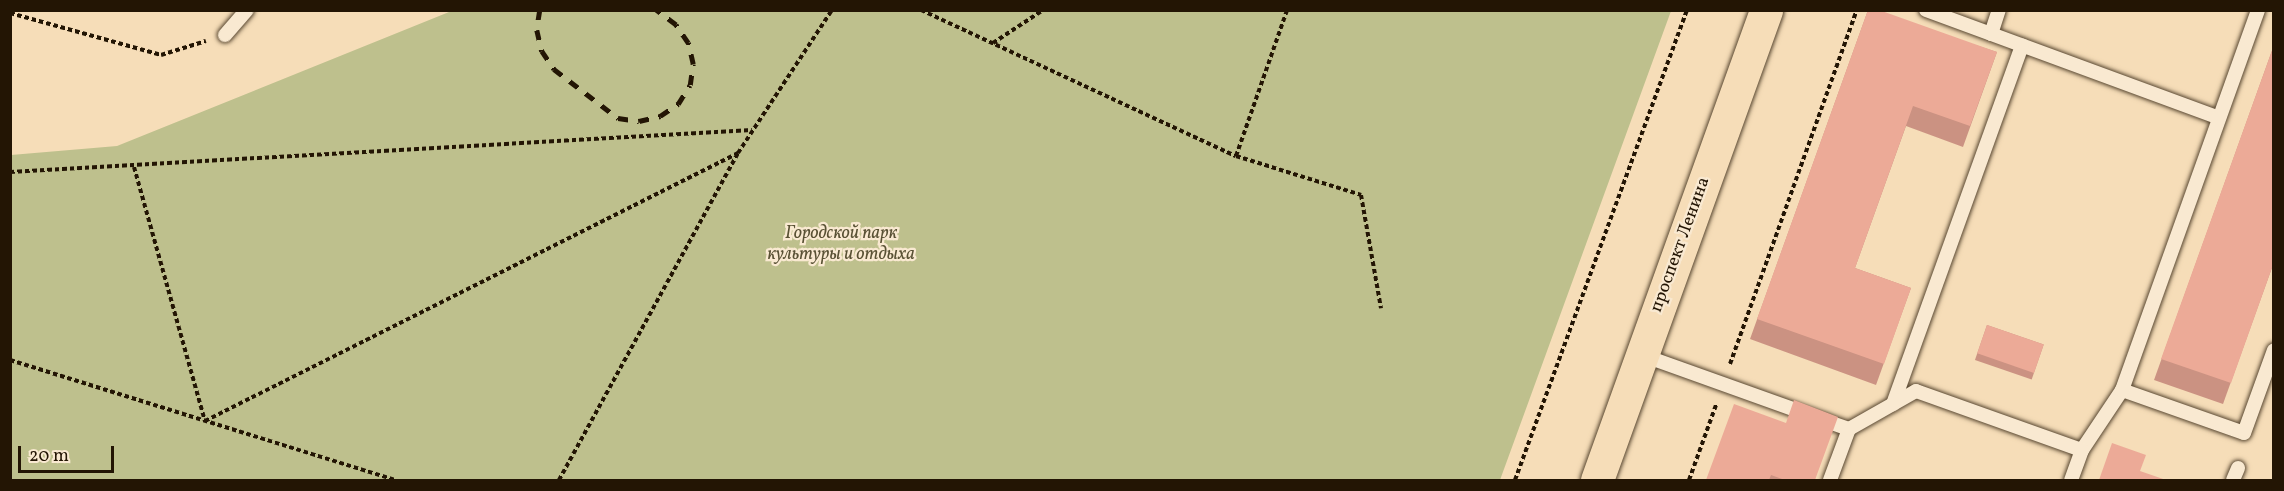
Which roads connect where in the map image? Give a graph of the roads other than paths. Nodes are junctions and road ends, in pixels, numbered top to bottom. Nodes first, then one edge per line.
1 (247, 10) edge
2 (1766, 10) edge
3 (1926, 10) edge
4 (2000, 10) edge
5 (2258, 10) edge
6 (1991, 34) junction
7 (225, 35) road end
8 (2022, 46) junction
9 (2219, 118) junction
10 (2274, 350) edge
11 (1641, 354) junction
12 (2122, 390) junction
13 (1893, 404) junction
14 (1849, 429) junction
15 (2082, 450) junction
16 (1597, 480) edge
17 (1830, 480) edge
18 (2071, 480) edge

1 - 7 lane
2 - 11 main road, проспект Ленина
3 - 6 lane
4 - 6 lane
5 - 9 lane
6 - 8 lane
8 - 9 lane
8 - 13 lane
9 - 12 lane
10 - 12 lane
11 - 14 lane
11 - 16 main road, проспект Ленина
12 - 15 lane
13 - 14 lane
13 - 15 lane
14 - 17 lane
15 - 18 lane

